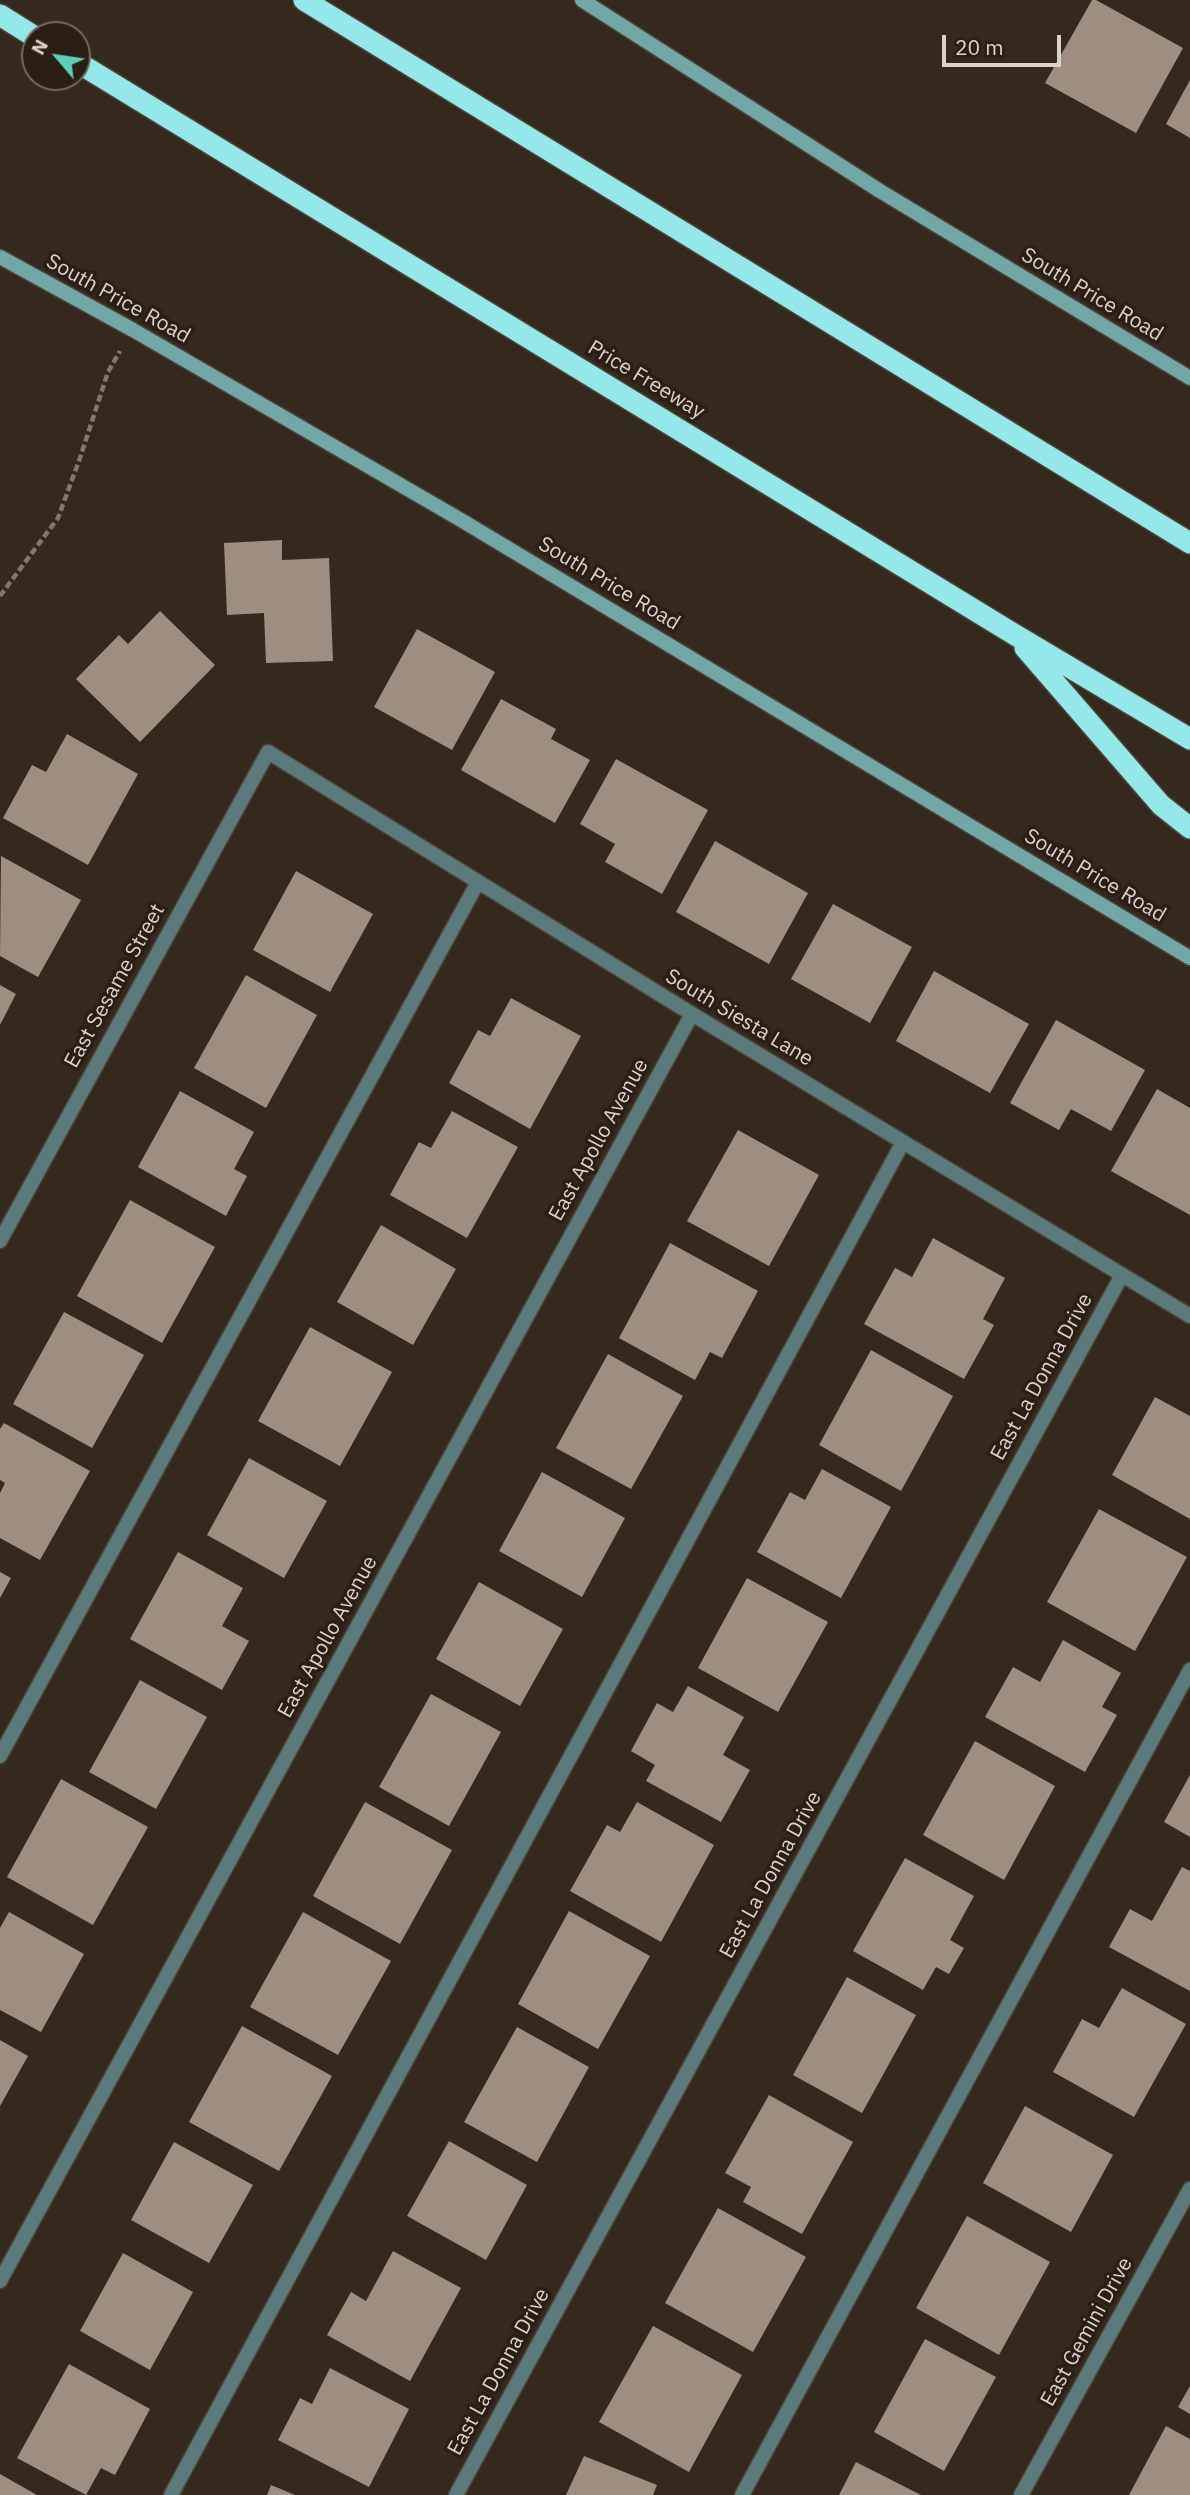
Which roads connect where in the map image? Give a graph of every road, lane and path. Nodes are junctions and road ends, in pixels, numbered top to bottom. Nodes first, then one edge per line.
1 (304, 0) edge
2 (582, 0) edge
3 (0, 15) edge
4 (21, 28) edge
5 (91, 71) edge
6 (0, 257) edge
7 (133, 330) junction
8 (1190, 378) edge
9 (1084, 477) junction
10 (1190, 526) edge
11 (1190, 543) edge
12 (0, 596) edge
13 (1012, 634) junction
14 (1190, 739) edge
15 (268, 752) joint
16 (1190, 828) edge
17 (478, 882) junction
18 (1190, 958) edge
19 (692, 1014) junction
20 (903, 1142) junction
21 (0, 1241) edge
22 (1122, 1275) junction
23 (1190, 1316) edge
24 (1190, 1670) edge
25 (0, 1756) edge
26 (1190, 2189) edge
27 (0, 2281) edge
28 (171, 2495) edge
29 (456, 2495) edge
30 (743, 2495) edge
31 (1021, 2495) edge

1 - 9 highway
2 - 8 main road, South Price Road
3 - 4 highway
5 - 13 highway, Price Freeway
6 - 7 main road, South Price Road
7 - 12 path
7 - 18 main road, South Price Road
9 - 10 highway
9 - 11 highway
13 - 14 highway, Price Freeway
13 - 16 highway
15 - 17 street, South Siesta Lane
15 - 21 street, East Sesame Street
17 - 19 street, South Siesta Lane
17 - 25 street
19 - 20 street, South Siesta Lane
19 - 27 street, East Apollo Avenue
20 - 22 street, South Siesta Lane
20 - 28 street
22 - 23 street, South Siesta Lane
22 - 29 street, East La Donna Drive
24 - 30 street
26 - 31 street, East Gemini Drive

